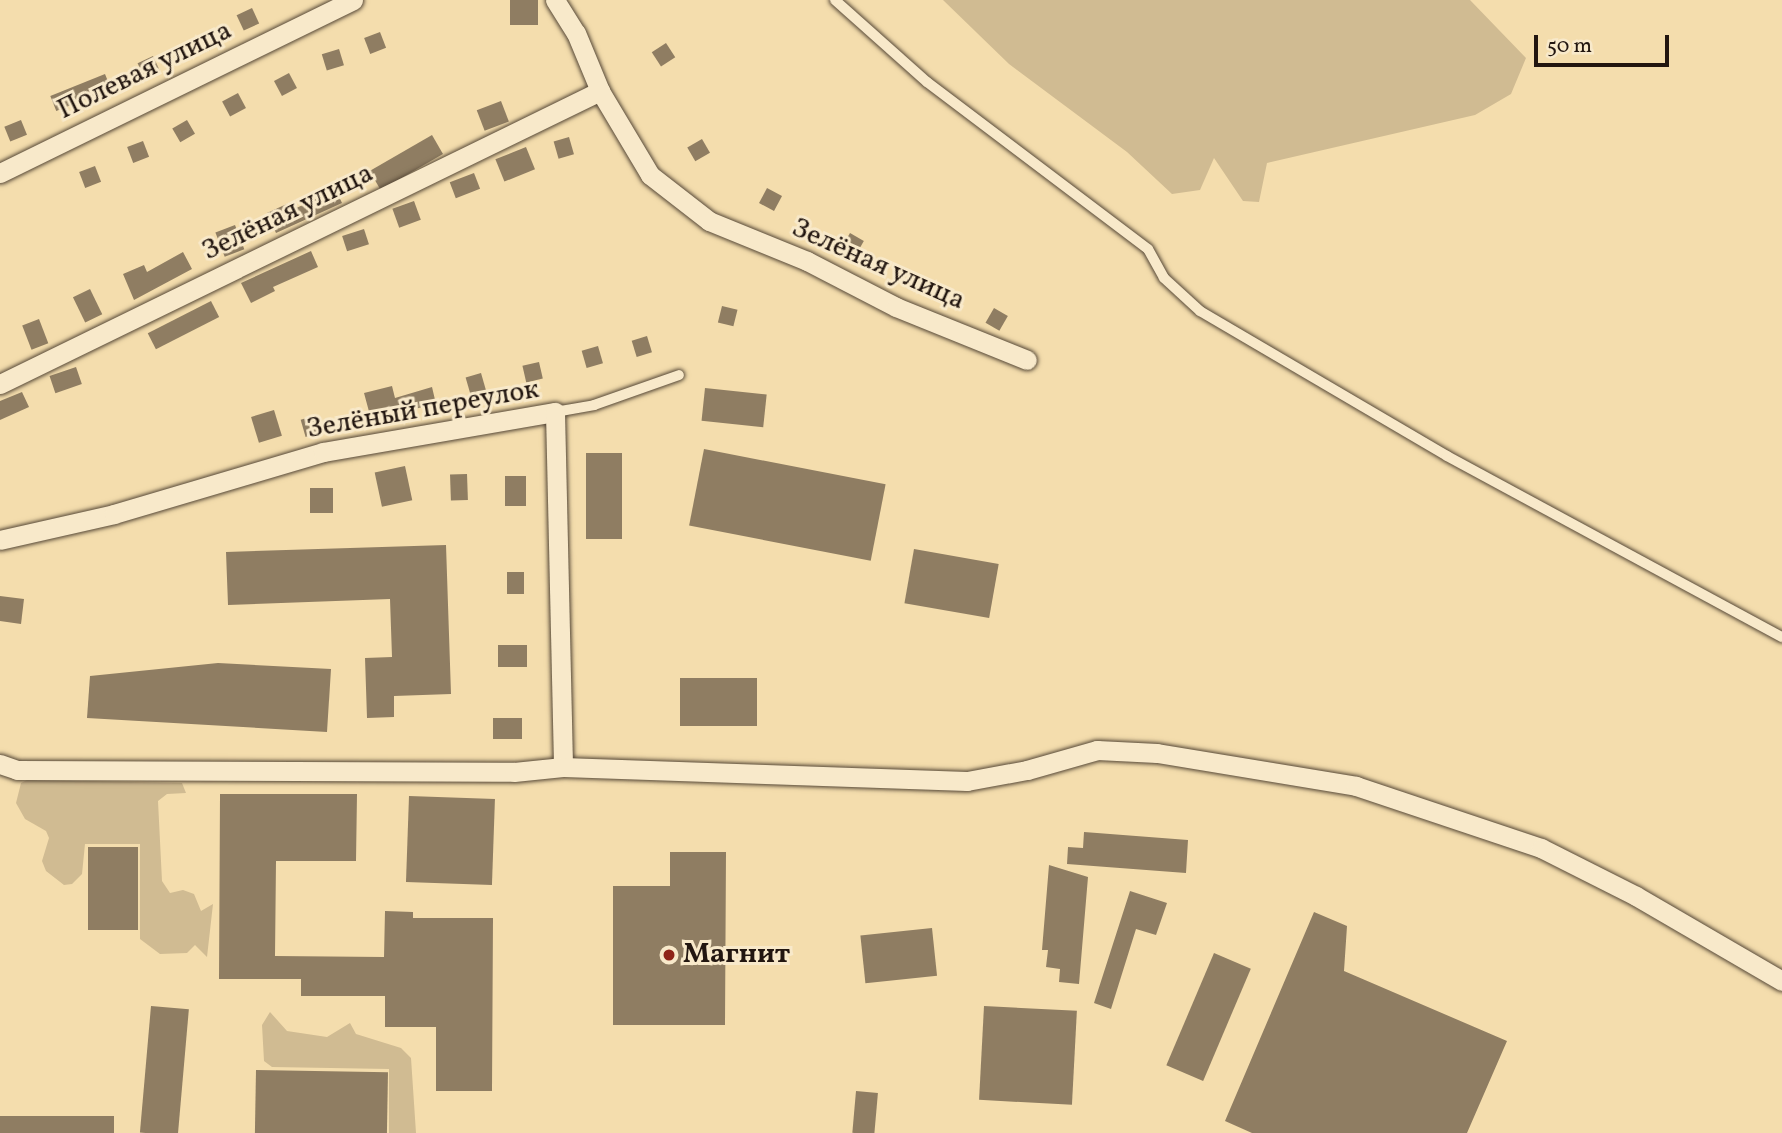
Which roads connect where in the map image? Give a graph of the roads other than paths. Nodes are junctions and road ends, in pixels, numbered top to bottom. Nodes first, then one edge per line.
1 (352, 0) edge
2 (555, 0) edge
3 (835, 0) edge
4 (600, 91) junction
5 (0, 173) edge
6 (1027, 360) dead end
7 (679, 375) dead end
8 (0, 384) edge
9 (555, 412) junction
10 (0, 540) edge
11 (1782, 637) edge
12 (0, 764) edge
13 (563, 767) junction
14 (1782, 981) edge

1 - 5 street, Полевая улица
2 - 4 street, Зелёная улица
3 - 11 lane
4 - 6 street, Зелёная улица
4 - 8 street, Зелёная улица
7 - 9 lane
9 - 10 street, Зелёный переулок
9 - 13 street, Зелёный переулок
12 - 13 street
13 - 14 street

